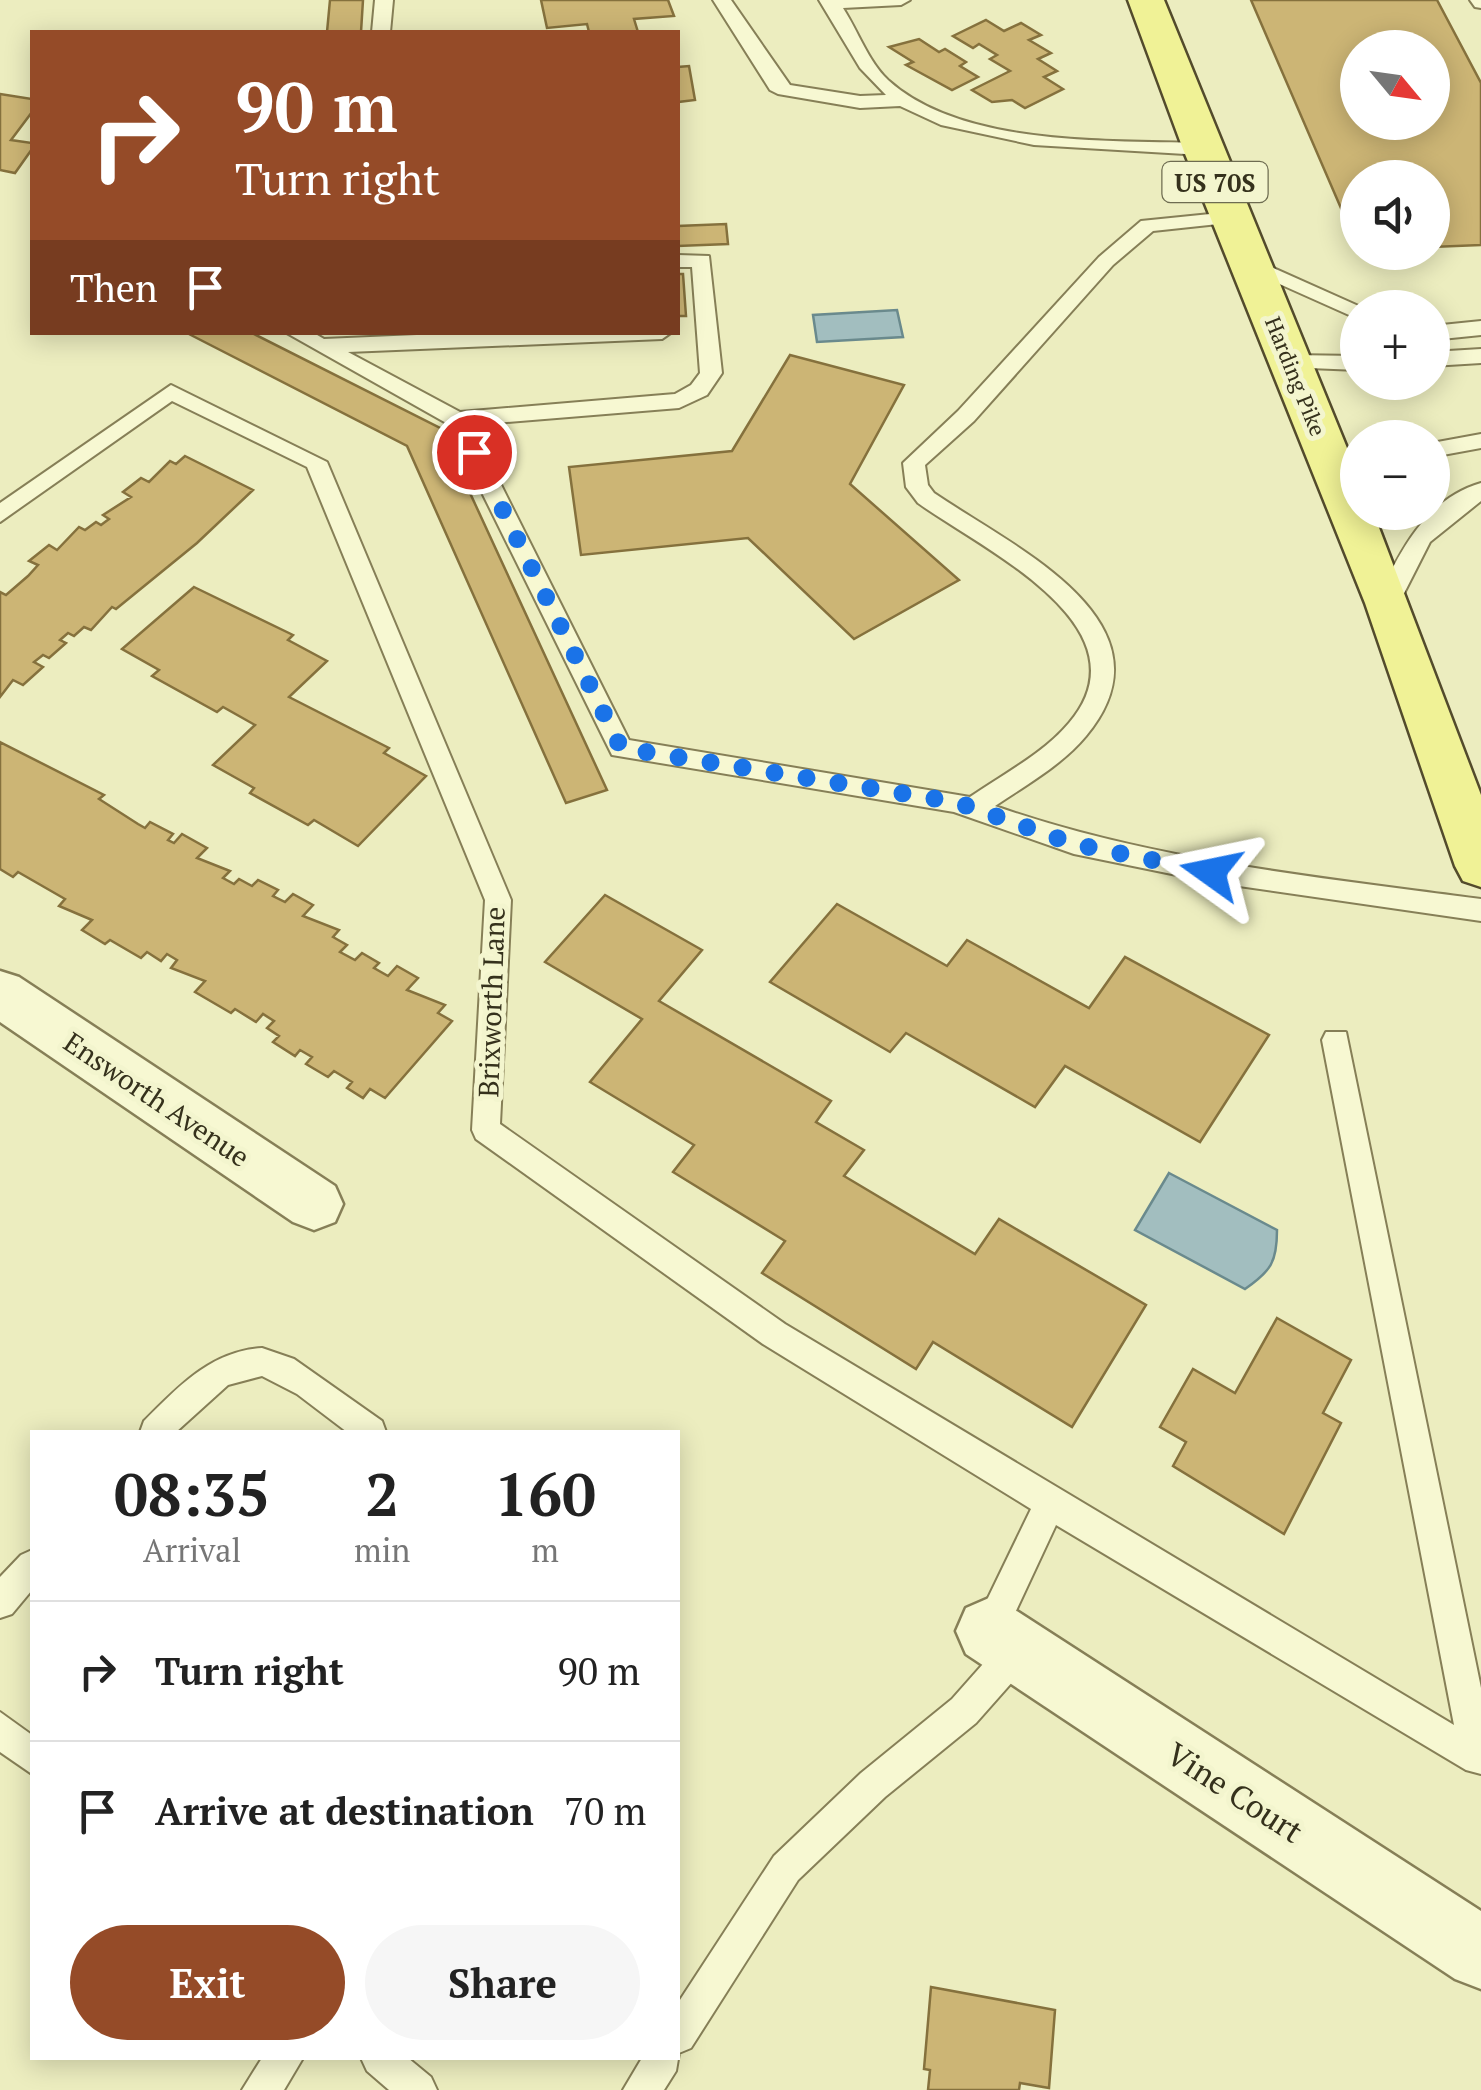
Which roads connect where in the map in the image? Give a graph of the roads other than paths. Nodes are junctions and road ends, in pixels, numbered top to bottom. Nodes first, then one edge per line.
1 (384, 0) edge
2 (722, 0) edge
3 (901, 0) edge
4 (1146, 0) edge
5 (830, 2) edge
6 (381, 30) edge
7 (903, 100) junction
8 (1202, 149) junction
9 (1230, 218) junction
10 (680, 261) edge
11 (1250, 264) junction
12 (1340, 305) edge
13 (1479, 329) edge
14 (709, 331) junction
15 (680, 332) edge
16 (1450, 332) edge
17 (300, 335) edge
18 (588, 335) edge
19 (318, 346) junction
20 (1481, 356) edge
21 (1450, 357) edge
22 (1292, 362) junction
23 (1340, 363) edge
24 (457, 419) junction
25 (1481, 441) edge
26 (1450, 447) edge
27 (1340, 452) edge
28 (1481, 491) edge
29 (0, 514) edge
30 (1366, 530) edge
31 (1388, 603) junction
32 (975, 807) junction
33 (1481, 866) edge
34 (1481, 910) edge
35 (0, 993) edge
36 (1336, 1040) dead end
37 (314, 1204) dead end
38 (157, 1430) edge
39 (368, 1430) edge
40 (1050, 1503) junction
41 (30, 1568) edge
42 (0, 1602) edge
43 (1003, 1640) junction
44 (0, 1729) edge
45 (30, 1755) edge
46 (1481, 1953) edge
47 (680, 2032) edge
48 (283, 2060) edge
49 (382, 2060) edge
50 (662, 2060) edge
51 (261, 2090) edge
52 (418, 2090) edge
53 (642, 2090) edge

1 - 6 lane
2 - 7 lane
3 - 5 lane
4 - 8 main road, Harding Pike / US 70S
5 - 7 lane
7 - 8 lane
8 - 9 main road, Harding Pike / US 70S
9 - 11 main road, Harding Pike / US 70S
9 - 32 lane
10 - 14 lane
11 - 12 lane
11 - 22 main road, Harding Pike / US 70S
13 - 16 lane
14 - 15 lane
14 - 24 lane
17 - 19 lane
18 - 19 lane
19 - 24 lane
20 - 21 lane
22 - 23 lane
22 - 27 main road, Harding Pike / US 70S
24 - 32 lane
25 - 26 lane
28 - 31 lane
29 - 40 lane, Brixworth Lane
30 - 31 main road, Harding Pike / US 70S
31 - 33 main road, Harding Pike / US 70S
32 - 34 lane
35 - 37 street, Ensworth Avenue
36 - 40 lane
38 - 39 lane
40 - 43 lane
41 - 42 lane
43 - 46 street, Vine Court
43 - 47 lane
44 - 45 lane
48 - 51 lane
49 - 52 lane
50 - 53 lane

